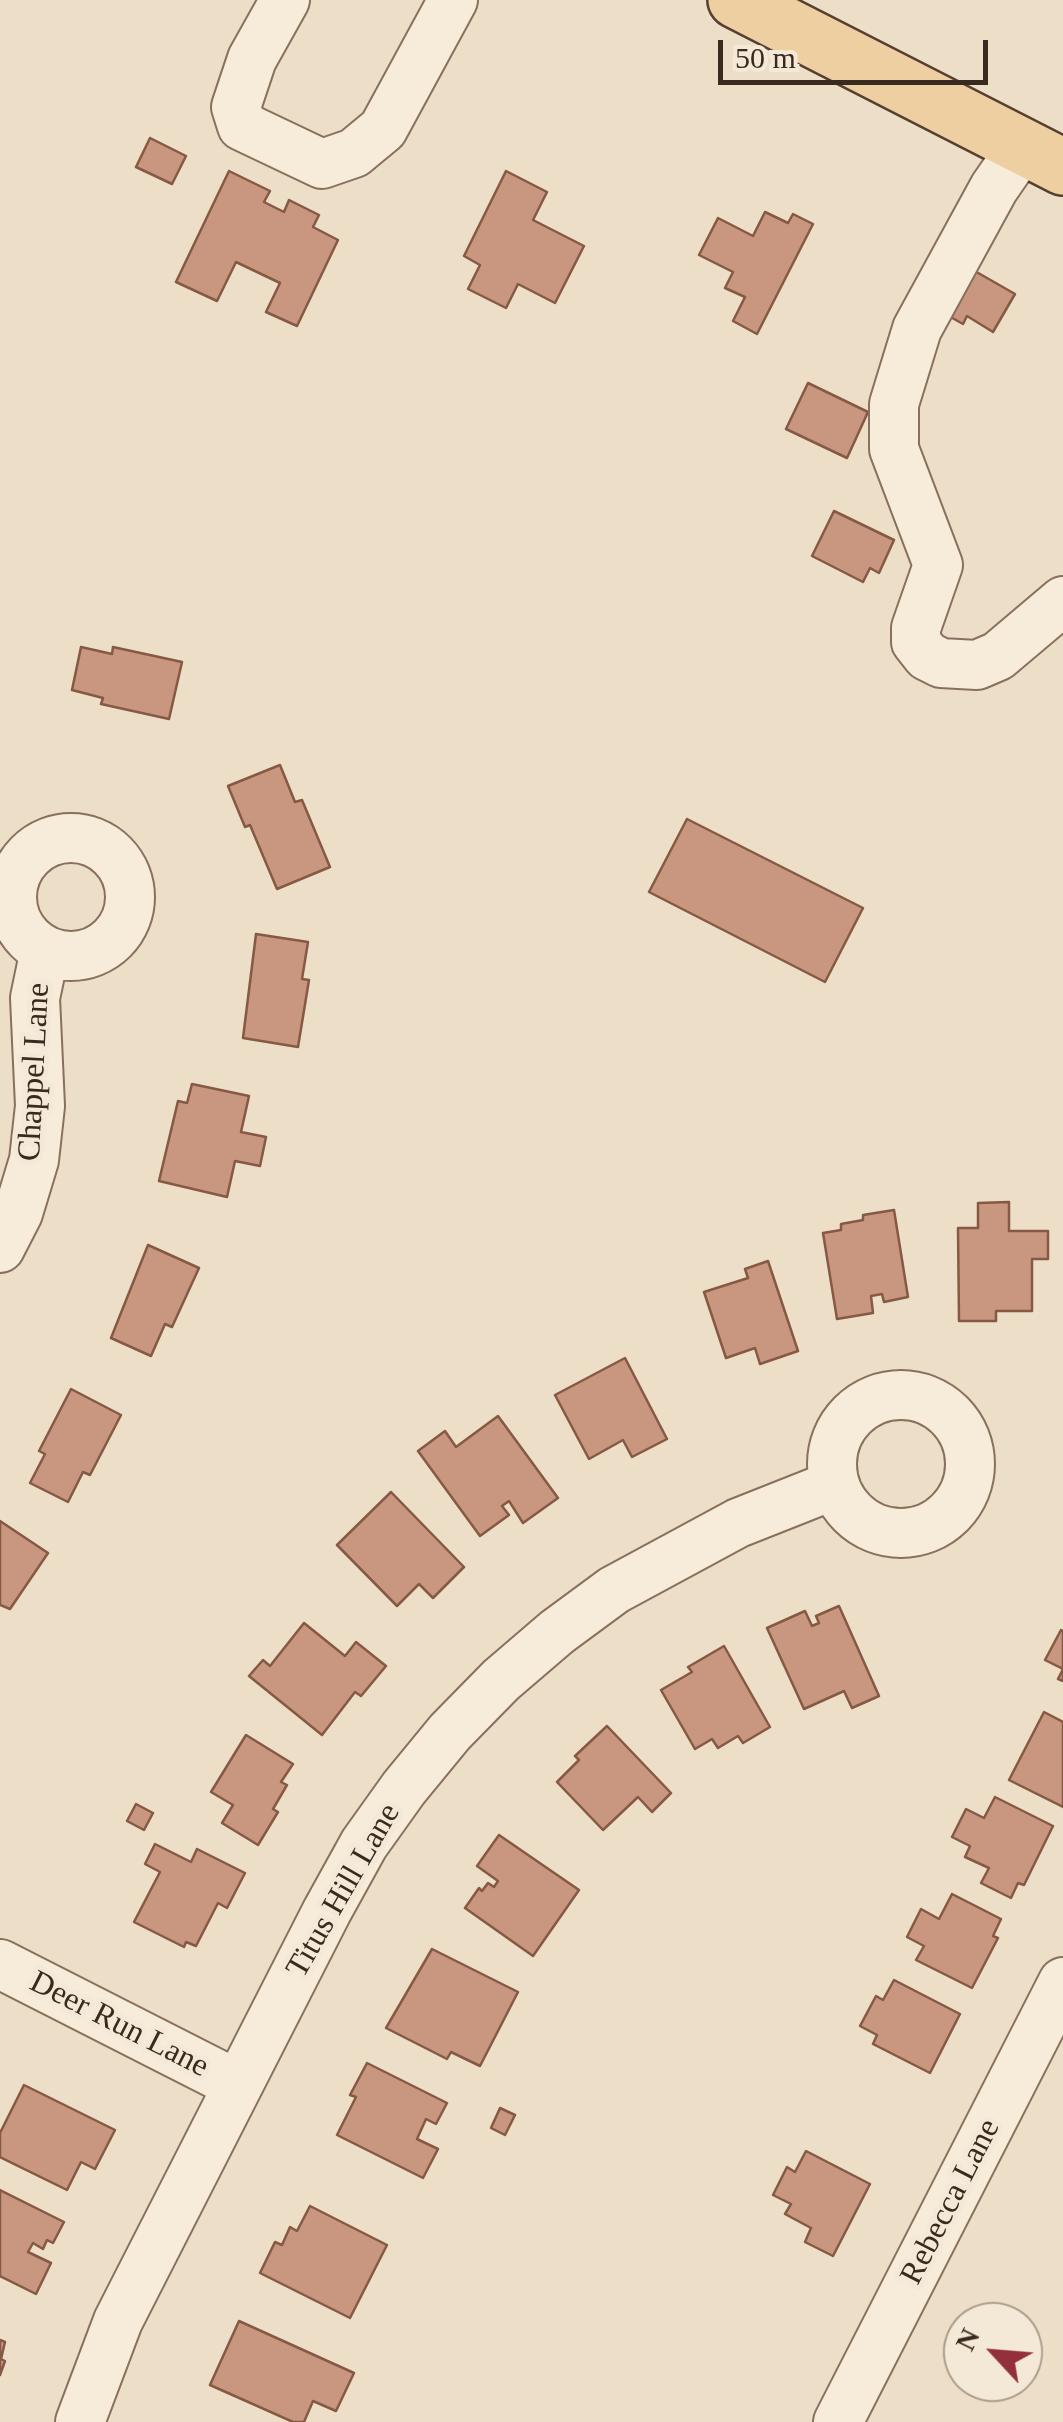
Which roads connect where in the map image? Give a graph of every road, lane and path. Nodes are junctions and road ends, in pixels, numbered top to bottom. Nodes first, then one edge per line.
1 (285, 0) edge
2 (454, 0) edge
3 (736, 0) edge
4 (1043, 157) edge
5 (1063, 601) edge
6 (46, 950) dead end
7 (0, 1248) edge
8 (834, 1485) dead end
9 (0, 1964) edge
10 (1063, 1982) edge
11 (238, 2085) junction
12 (80, 2422) edge
13 (838, 2422) edge

1 - 2 street
3 - 4 main road
4 - 5 street
6 - 7 street, Chappel Lane
8 - 11 street, Titus Hill Lane
9 - 11 street, Deer Run Lane
10 - 13 street, Rebecca Lane
11 - 12 street, Titus Hill Lane

